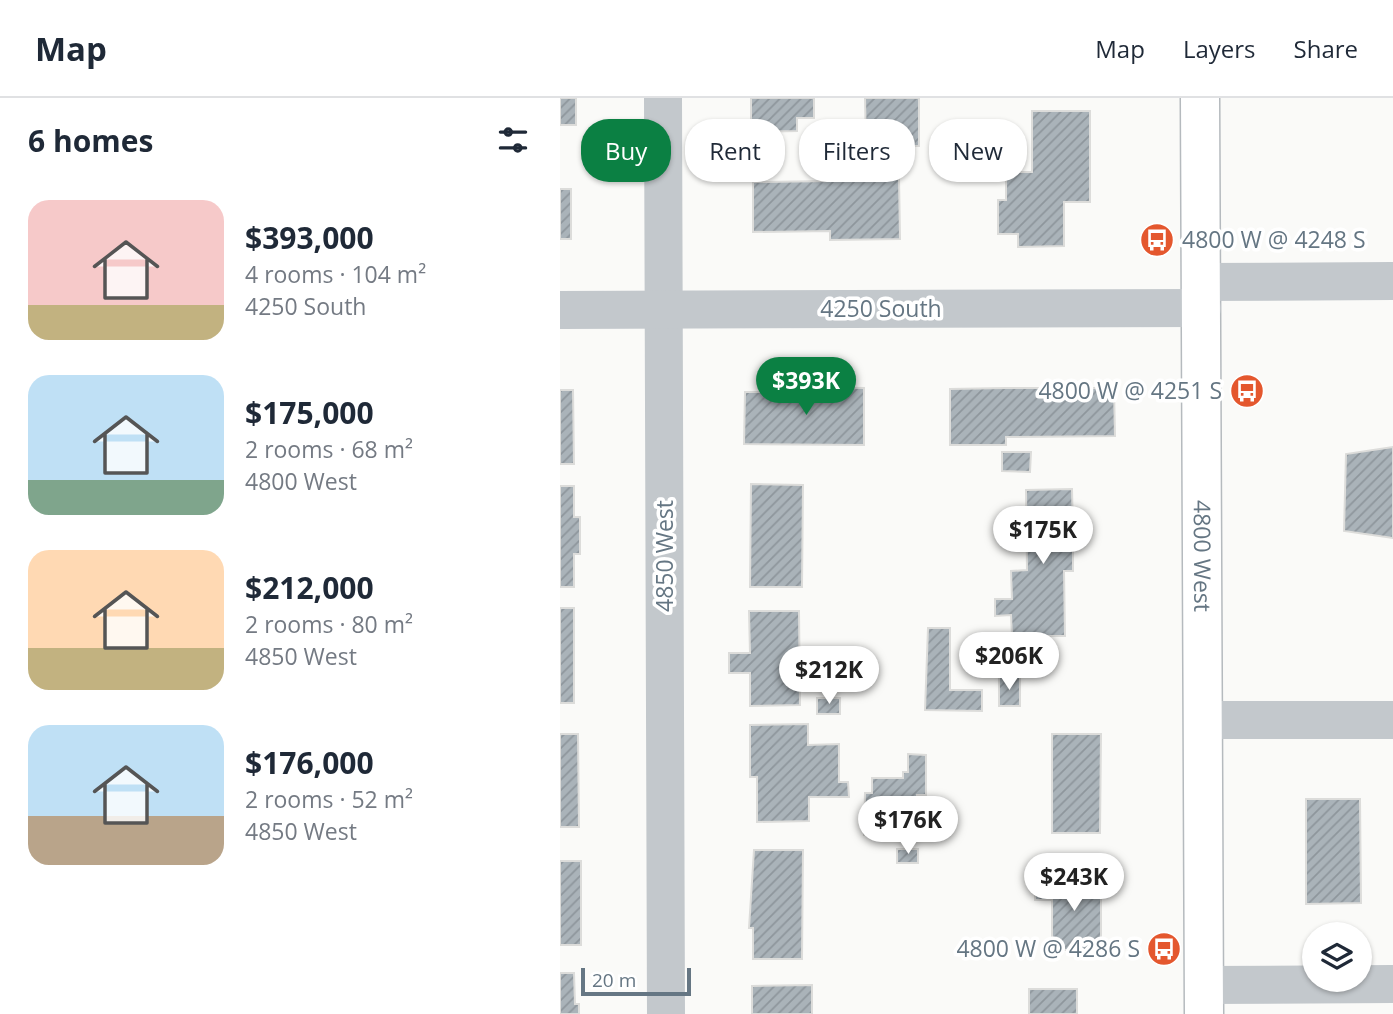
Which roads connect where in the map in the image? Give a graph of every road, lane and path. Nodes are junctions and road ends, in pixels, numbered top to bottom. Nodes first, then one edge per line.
1 (663, 98) edge
2 (1200, 98) edge
3 (1393, 281) edge
4 (1201, 295) junction
5 (560, 310) edge
6 (664, 310) junction
7 (1203, 720) junction
8 (1393, 720) edge
9 (1393, 984) edge
10 (1204, 999) edge
11 (666, 1014) edge

1 - 6 street, 4850 West
2 - 4 main road, 4800 West
3 - 4 street, 4250 South
4 - 6 street, 4250 South
4 - 7 main road, 4800 West
5 - 6 street, 4250 South
6 - 11 street, 4850 West
7 - 8 street
7 - 10 main road, 4800 West
9 - 10 street

